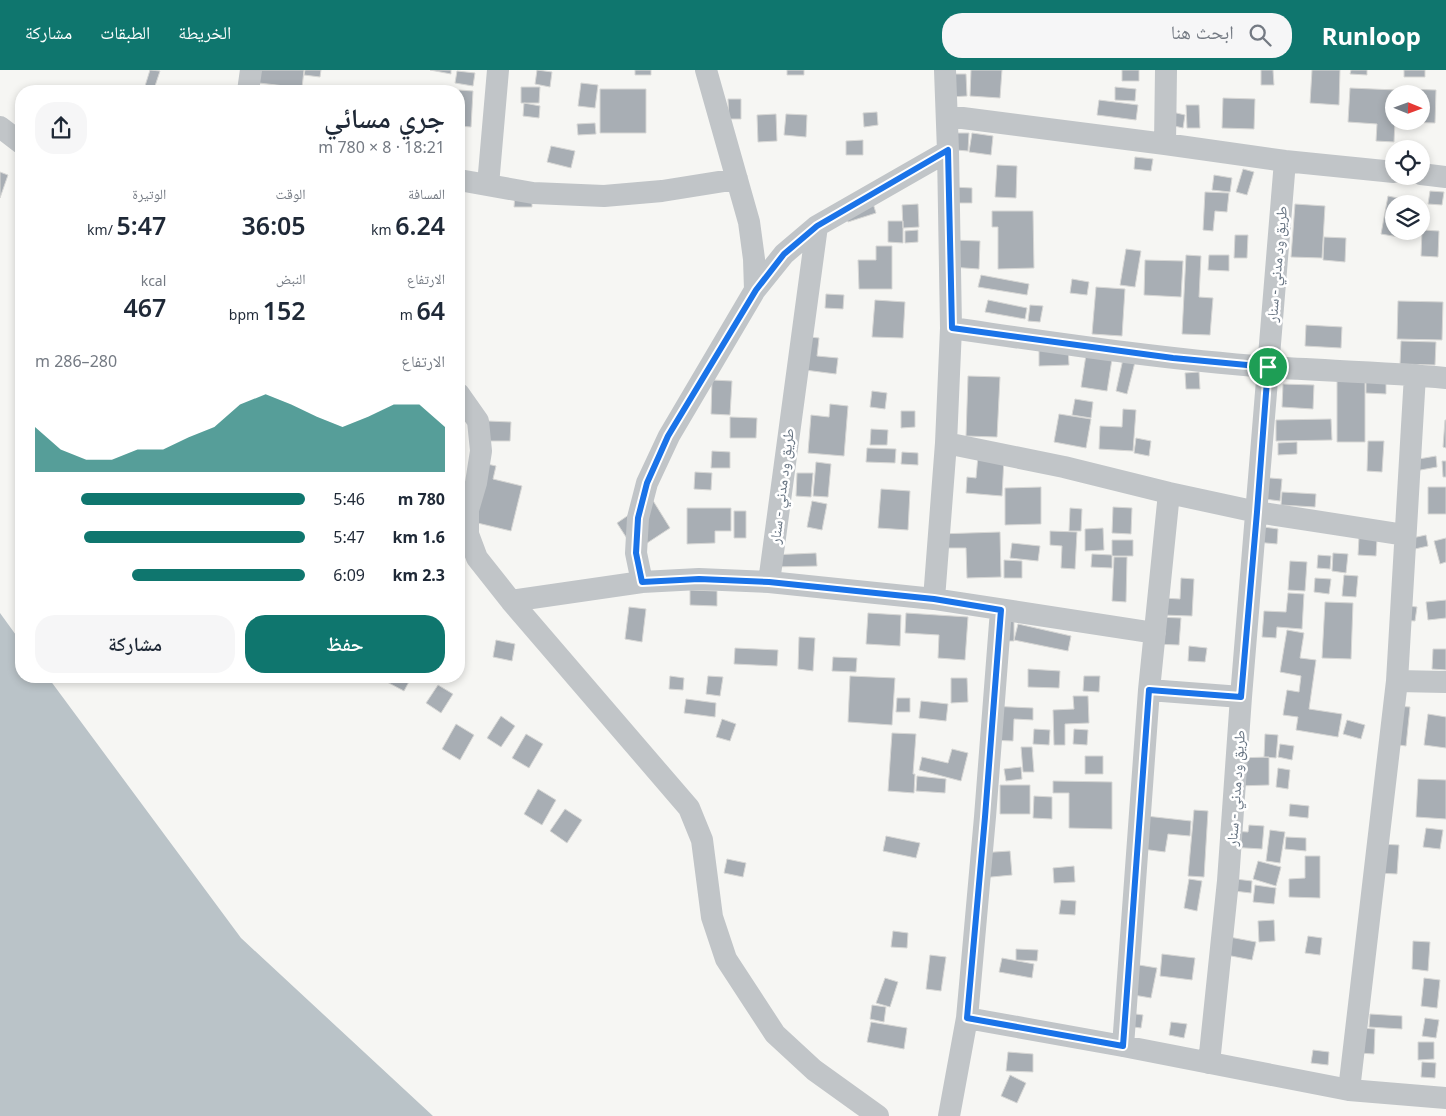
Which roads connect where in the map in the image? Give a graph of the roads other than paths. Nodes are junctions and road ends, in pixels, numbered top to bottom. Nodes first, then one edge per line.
1 (251, 70) edge
2 (498, 70) edge
3 (706, 70) edge
4 (944, 70) edge
5 (1166, 70) edge
6 (249, 85) edge
7 (946, 116) junction
8 (0, 126) edge
9 (15, 138) edge
10 (1165, 144) junction
11 (948, 150) junction
12 (1285, 161) junction
13 (1385, 171) edge
14 (1430, 175) edge
15 (1446, 177) edge
16 (737, 179) junction
17 (465, 181) edge
18 (488, 185) junction
19 (817, 226) junction
20 (756, 290) junction
21 (952, 328) junction
22 (1268, 367) junction
23 (1415, 374) junction
24 (1446, 378) edge
25 (465, 402) edge
26 (946, 443) junction
27 (1169, 494) junction
28 (1257, 512) junction
29 (1405, 535) junction
30 (642, 582) junction
31 (769, 582) junction
32 (934, 599) junction
33 (511, 601) junction
34 (1001, 610) junction
35 (1155, 633) junction
36 (1397, 681) junction
37 (1446, 682) edge
38 (1149, 690) junction
39 (1241, 697) junction
40 (967, 1018) junction
41 (1123, 1046) junction
42 (1209, 1063) junction
43 (1349, 1090) junction
44 (1446, 1098) edge
45 (878, 1116) edge
46 (949, 1116) edge

1 - 6 street
2 - 18 street
3 - 16 street
4 - 7 street
5 - 10 street
7 - 10 street
7 - 11 street
8 - 9 street
10 - 12 street
11 - 19 street
11 - 21 street
12 - 13 street
12 - 22 street, طريق ود مدني - سنار
14 - 15 street
16 - 18 street
16 - 20 street
17 - 18 street
19 - 20 street
19 - 31 street, طريق ود مدني - سنار
20 - 30 street
21 - 22 street
21 - 26 street
22 - 23 street
22 - 28 street, طريق ود مدني - سنار
23 - 24 street
23 - 29 street
25 - 33 street
26 - 27 street
26 - 32 street
27 - 28 street
27 - 35 street
28 - 29 street
28 - 39 street, طريق ود مدني - سنار
29 - 36 street
30 - 31 street
30 - 33 street
31 - 32 street
32 - 34 street
33 - 45 street
34 - 35 street
34 - 40 street
35 - 38 street
36 - 37 street
36 - 43 street
38 - 39 street
38 - 41 street
39 - 42 street, طريق ود مدني - سنار
40 - 41 street
40 - 46 street
41 - 42 street
42 - 43 street
43 - 44 street

